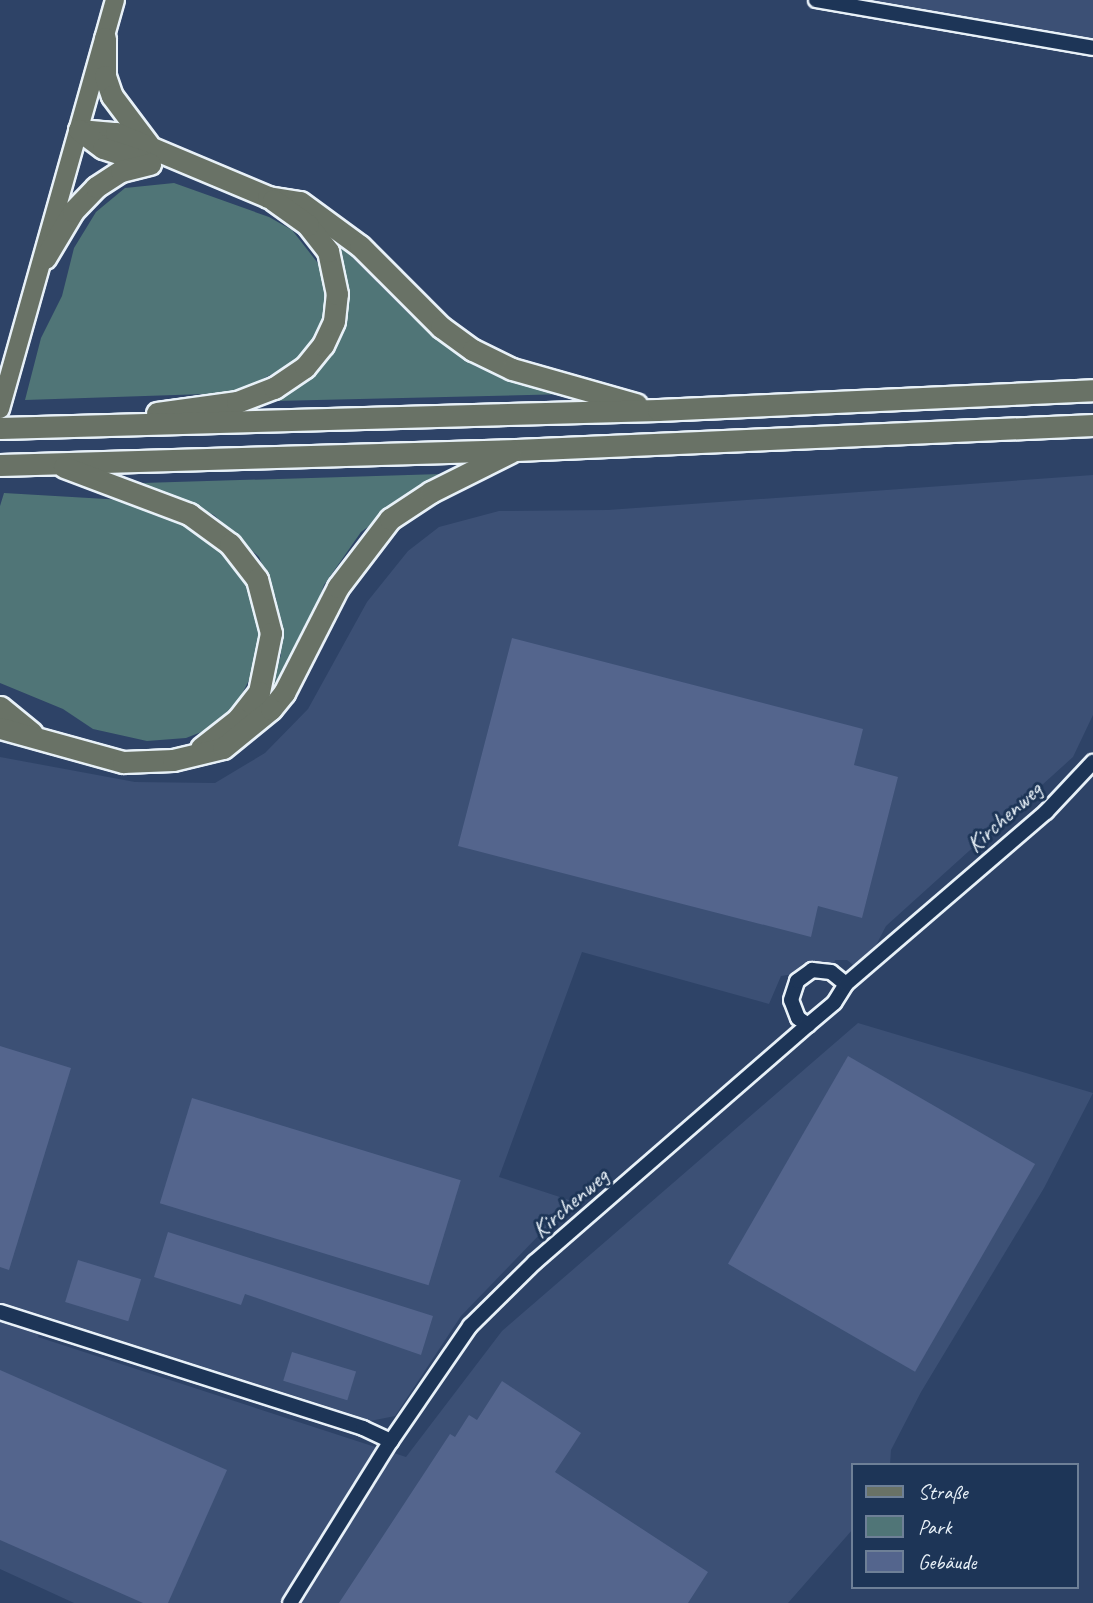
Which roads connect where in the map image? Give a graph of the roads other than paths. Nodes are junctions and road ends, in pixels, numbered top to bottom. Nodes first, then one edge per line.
1 (115, 0) edge
2 (816, 0) edge
3 (105, 38) junction
4 (1093, 48) edge
5 (79, 130) junction
6 (151, 156) junction
7 (268, 197) junction
8 (45, 258) junction
9 (1093, 390) edge
10 (0, 409) edge
11 (657, 410) junction
12 (1093, 425) edge
13 (63, 427) junction
14 (0, 428) edge
15 (516, 450) junction
16 (0, 464) edge
17 (55, 464) junction
18 (0, 707) edge
19 (0, 718) edge
20 (0, 729) edge
21 (36, 736) junction
22 (197, 751) junction
23 (1093, 762) edge
24 (846, 984) junction
25 (808, 1026) junction
26 (0, 1312) edge
27 (391, 1441) junction
28 (290, 1603) edge

1 - 3 main road
2 - 4 street
3 - 5 main road
3 - 6 highway
5 - 6 highway
5 - 8 main road
6 - 7 highway
6 - 8 highway
7 - 11 highway
7 - 13 highway
8 - 10 main road
9 - 11 highway
11 - 13 highway
12 - 15 highway
13 - 14 highway
15 - 17 highway
15 - 22 highway
16 - 17 highway
17 - 22 highway
18 - 21 highway
19 - 21 highway
20 - 21 highway
21 - 22 highway
23 - 24 street, Kirchenweg
24 - 25 street, Kirchenweg
24 - 25 street
25 - 27 street, Kirchenweg
26 - 27 street
27 - 28 street, Kirchenweg

